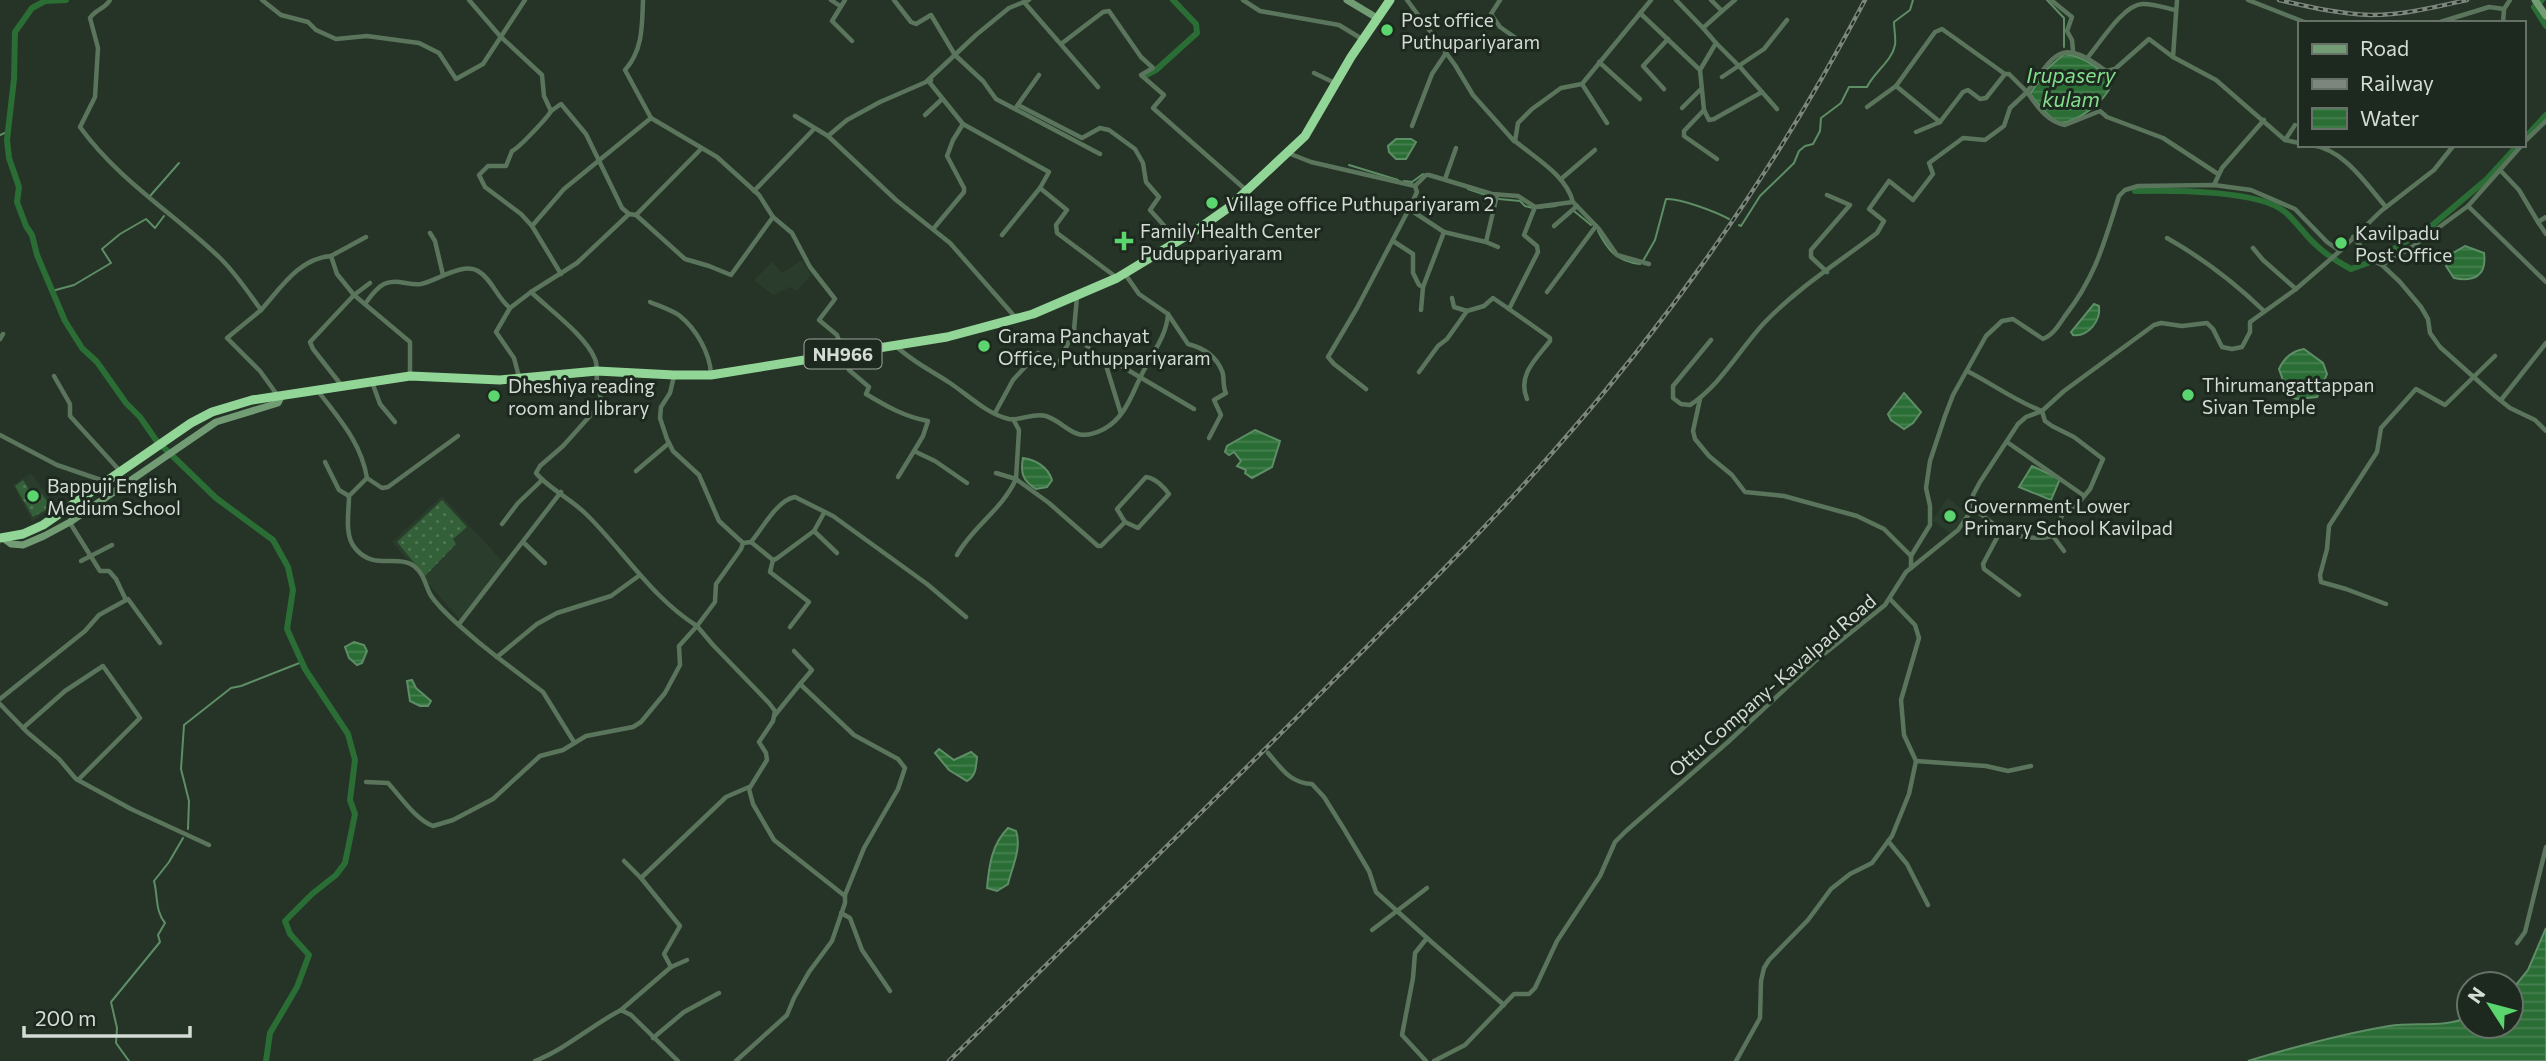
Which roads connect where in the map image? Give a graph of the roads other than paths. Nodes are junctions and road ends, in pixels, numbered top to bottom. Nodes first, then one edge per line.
1 (110, 0) edge
2 (262, 0) edge
3 (469, 0) edge
4 (525, 0) edge
5 (643, 0) edge
6 (831, 0) edge
7 (845, 0) edge
8 (894, 0) edge
9 (1243, 0) edge
10 (1347, 0) edge
11 (1390, 0) edge
12 (1407, 0) edge
13 (1500, 0) edge
14 (1651, 0) edge
15 (1676, 0) edge
16 (1711, 0) edge
17 (1735, 0) edge
18 (2051, 0) edge
19 (2177, 0) edge
20 (2248, 0) edge
21 (2510, 0) edge
22 (2535, 0) edge
23 (1026, 1) edge
24 (841, 6) junction
25 (2504, 9) junction
26 (2175, 10) junction
27 (1722, 11) junction
28 (2544, 12) edge
29 (1640, 13) junction
30 (1377, 18) junction
31 (1787, 20) dead end
32 (2302, 21) edge
33 (2444, 21) edge
34 (2503, 21) edge
35 (1703, 28) junction
36 (500, 36) junction
37 (1362, 39) junction
38 (1668, 39) junction
39 (852, 41) dead end
40 (1716, 43) junction
41 (1061, 44) junction
42 (1527, 46) dead end
43 (2073, 51) junction
44 (1446, 53) junction
45 (955, 55) junction
46 (2088, 57) junction
47 (2173, 57) junction
48 (1599, 62) junction
49 (1741, 67) junction
50 (1700, 70) junction
51 (1314, 73) dead end
52 (2005, 74) junction
53 (1039, 75) dead end
54 (1722, 77) dead end
55 (931, 78) junction
56 (1336, 83) junction
57 (1581, 84) junction
58 (1896, 86) junction
59 (1098, 87) dead end
60 (1702, 88) junction
61 (1664, 89) dead end
62 (1762, 92) junction
63 (2027, 92) junction
64 (1640, 99) dead end
65 (941, 100) junction
66 (1016, 107) junction
67 (1867, 107) dead end
68 (1682, 108) dead end
69 (1704, 110) junction
70 (1777, 110) dead end
71 (551, 111) junction
72 (925, 115) dead end
73 (796, 116) dead end
74 (650, 118) junction
75 (2264, 120) junction
76 (2546, 121) edge
77 (1940, 122) junction
78 (1607, 123) dead end
79 (964, 124) junction
80 (2295, 125) dead end
81 (1412, 126) dead end
82 (814, 129) junction
83 (1916, 132) dead end
84 (828, 136) junction
85 (2285, 140) junction
86 (1515, 141) junction
87 (2525, 141) edge
88 (2298, 143) edge
89 (2319, 147) edge
90 (2452, 147) edge
91 (2519, 147) edge
92 (1456, 148) dead end
93 (701, 149) junction
94 (1595, 150) dead end
95 (1287, 153) junction
96 (1100, 155) dead end
97 (1717, 159) dead end
98 (598, 163) junction
99 (2500, 170) junction
100 (2218, 174) junction
101 (1445, 179) junction
102 (1561, 179) junction
103 (1415, 186) junction
104 (2214, 186) junction
105 (1040, 188) junction
106 (754, 191) junction
107 (1247, 191) junction
108 (1497, 195) junction
109 (1827, 195) dead end
110 (1575, 204) junction
111 (2468, 206) junction
112 (1535, 207) junction
113 (2386, 207) junction
114 (1409, 209) junction
115 (629, 214) junction
116 (636, 215) junction
117 (773, 217) junction
118 (2546, 217) edge
119 (2538, 222) junction
120 (532, 226) junction
121 (1554, 226) dead end
122 (1597, 226) junction
123 (934, 228) junction
124 (1444, 232) junction
125 (430, 233) dead end
126 (1002, 234) dead end
127 (2546, 234) edge
128 (366, 237) dead end
129 (2353, 237) junction
130 (2167, 238) dead end
131 (1178, 241) junction
132 (1393, 241) junction
133 (1486, 242) junction
134 (1499, 247) dead end
135 (2253, 248) dead end
136 (2340, 251) junction
137 (331, 256) junction
138 (1647, 264) dead end
139 (2382, 265) junction
140 (1827, 272) junction
141 (561, 274) junction
142 (443, 275) junction
143 (1121, 276) junction
144 (2546, 282) edge
145 (370, 283) dead end
146 (1423, 287) junction
147 (2296, 289) junction
148 (531, 292) junction
149 (1547, 292) dead end
150 (354, 295) junction
151 (1077, 296) junction
152 (1452, 298) dead end
153 (650, 302) dead end
154 (365, 304) junction
155 (510, 308) junction
156 (1509, 309) junction
157 (261, 310) junction
158 (1421, 310) dead end
159 (1467, 311) junction
160 (2264, 311) junction
161 (1168, 314) junction
162 (1017, 319) junction
163 (1074, 330) junction
164 (1711, 340) dead end
165 (2546, 343) edge
166 (896, 346) junction
167 (1038, 353) dead end
168 (842, 354) junction
169 (2495, 356) dead end
170 (1105, 362) junction
171 (1059, 363) dead end
172 (597, 371) junction
173 (1967, 371) junction
174 (1419, 372) dead end
175 (711, 374) junction
176 (674, 375) junction
177 (54, 376) dead end
178 (410, 376) junction
179 (1140, 377) junction
180 (520, 379) junction
181 (2474, 379) junction
182 (372, 382) junction
183 (343, 386) junction
184 (1366, 389) dead end
185 (318, 390) junction
186 (279, 397) junction
187 (1527, 399) dead end
188 (1700, 399) junction
189 (2501, 400) junction
190 (1194, 409) dead end
191 (2042, 411) junction
192 (995, 413) junction
193 (1121, 414) junction
194 (1013, 419) junction
195 (394, 422) dead end
196 (2546, 431) edge
197 (0, 435) edge
198 (458, 436) dead end
199 (1209, 438) dead end
200 (2007, 442) junction
201 (669, 443) junction
202 (914, 451) junction
203 (325, 461) dead end
204 (121, 471) junction
205 (636, 471) dead end
206 (996, 472) dead end
207 (367, 478) junction
208 (898, 478) dead end
209 (1016, 479) junction
210 (542, 480) junction
211 (106, 482) junction
212 (967, 483) dead end
213 (561, 492) junction
214 (2084, 495) junction
215 (349, 496) junction
216 (1973, 508) junction
217 (824, 513) junction
218 (70, 522) junction
219 (1125, 522) junction
220 (502, 524) dead end
221 (2001, 530) junction
222 (814, 531) junction
223 (2053, 536) junction
224 (1, 538) edge
225 (523, 542) junction
226 (751, 542) junction
227 (743, 543) junction
228 (112, 545) dead end
229 (2064, 551) dead end
230 (838, 553) dead end
231 (957, 555) dead end
232 (92, 556) junction
233 (1911, 556) junction
234 (81, 561) dead end
235 (773, 561) junction
236 (545, 563) dead end
237 (1911, 568) junction
238 (640, 575) junction
239 (2020, 595) dead end
240 (1890, 599) junction
241 (126, 601) junction
242 (2386, 604) dead end
243 (966, 617) dead end
244 (459, 624) junction
245 (697, 626) junction
246 (790, 627) dead end
247 (160, 643) dead end
248 (794, 651) dead end
249 (497, 657) junction
250 (800, 684) junction
251 (0, 701) edge
252 (775, 715) junction
253 (23, 728) junction
254 (574, 742) junction
255 (1268, 753) dead end
256 (1916, 761) junction
257 (2031, 766) dead end
258 (78, 780) junction
259 (366, 782) dead end
260 (750, 786) junction
261 (1888, 841) junction
262 (209, 845) dead end
263 (2546, 847) edge
264 (624, 861) dead end
265 (641, 878) junction
266 (1427, 888) dead end
267 (845, 896) junction
268 (1928, 905) dead end
269 (1398, 912) junction
270 (841, 913) junction
271 (1372, 930) dead end
272 (1427, 938) junction
273 (2517, 943) dead end
274 (687, 960) dead end
275 (671, 967) junction
276 (890, 991) dead end
277 (719, 993) dead end
278 (1504, 1005) junction
279 (621, 1010) junction
280 (653, 1038) junction
281 (536, 1061) edge
282 (678, 1061) edge
283 (736, 1061) edge
284 (1426, 1061) edge
285 (1434, 1061) edge
286 (1736, 1061) edge

1 - 157 street
2 - 36 street
3 - 36 street
4 - 36 street
5 - 74 street
6 - 24 street
7 - 24 street
8 - 45 street
9 - 37 street
10 - 30 street
11 - 30 highway, NH966
12 - 44 street
13 - 42 street
14 - 29 street
15 - 35 street
16 - 27 street
17 - 27 street
18 - 43 street
19 - 26 street
20 - 32 street
21 - 25 street
22 - 28 street
23 - 41 street
23 - 45 street
24 - 39 street
25 - 33 street
25 - 34 street
26 - 46 street
26 - 47 street
27 - 35 street
29 - 38 street
29 - 48 street
30 - 37 highway, NH966
31 - 49 street
35 - 40 street
36 - 71 street
37 - 56 highway, NH966
38 - 50 street
38 - 61 street
40 - 49 street
40 - 50 street
41 - 59 street
41 - 107 street
43 - 46 street
43 - 63 street
44 - 81 street
44 - 86 street
45 - 55 street
45 - 66 street
46 - 47 street
47 - 75 street
48 - 57 street
48 - 64 street
49 - 54 street
49 - 62 street
50 - 60 street
51 - 56 street
52 - 58 street
52 - 63 street
52 - 77 street
53 - 66 street
55 - 65 street
55 - 84 street
56 - 95 highway, NH966
57 - 78 street
57 - 86 street
58 - 67 street
58 - 77 street
60 - 68 street
60 - 69 street
62 - 69 street
62 - 70 street
63 - 100 street
63 - 140 street
65 - 72 street
65 - 79 street
66 - 96 street
66 - 131 street
69 - 97 street
71 - 98 street
71 - 120 street
73 - 82 street
74 - 93 street
74 - 98 street
75 - 85 street
75 - 100 street
76 - 87 street
77 - 83 street
79 - 105 street
79 - 123 street
80 - 85 street
82 - 84 street
82 - 106 street
84 - 123 street
85 - 88 street
86 - 102 street
89 - 113 street
90 - 113 street, Ottu Company- Kavalpad Road
91 - 99 street
92 - 101 street
93 - 106 street
93 - 116 street
94 - 102 street
95 - 103 street
95 - 107 highway, NH966
98 - 115 street
98 - 120 street
99 - 111 street
99 - 119 street
100 - 104 street
101 - 103 street
101 - 108 street
102 - 110 street
103 - 114 street
104 - 136 street
104 - 173 street
105 - 126 street
105 - 143 street
106 - 117 street
107 - 131 highway, NH966
108 - 112 street
108 - 133 street
109 - 140 street
110 - 112 street
110 - 121 street
110 - 122 street
111 - 139 street
111 - 144 street
112 - 156 street
113 - 129 street, Ottu Company- Kavalpad Road
114 - 124 street
114 - 132 street
115 - 116 street
115 - 141 street
116 - 117 street
117 - 168 street
118 - 119 street
119 - 127 street
120 - 141 street
122 - 138 street
122 - 149 street
123 - 162 street
124 - 133 street
124 - 146 street
125 - 142 street
128 - 137 street
129 - 136 street, Ottu Company- Kavalpad Road
129 - 139 street
130 - 160 street
131 - 143 highway, NH966
132 - 146 street
132 - 184 street
133 - 134 street
135 - 147 street
136 - 147 street, Ottu Company- Kavalpad Road
137 - 150 street
137 - 157 street
139 - 181 street
140 - 188 street
141 - 148 street
142 - 154 street
142 - 155 street
143 - 151 highway, NH966
143 - 161 street
145 - 150 street
146 - 158 street
147 - 160 street, Ottu Company- Kavalpad Road
148 - 155 street
148 - 172 street
150 - 154 street
150 - 183 street
151 - 162 highway, NH966
151 - 163 street
152 - 159 street
153 - 175 street
154 - 178 street
155 - 180 street
156 - 159 street
156 - 187 street
157 - 186 street
159 - 174 street
160 - 191 street, Ottu Company- Kavalpad Road
161 - 179 street
161 - 199 street
162 - 166 highway, NH966
163 - 170 street
163 - 171 street
164 - 188 street
165 - 189 street
166 - 168 highway, NH966
166 - 192 street
167 - 192 street
168 - 175 highway, NH966
168 - 202 street
169 - 181 street
170 - 179 street
170 - 193 street
172 - 176 highway, NH966
172 - 180 highway, NH966
172 - 210 street
173 - 191 street
173 - 233 street
175 - 176 highway, NH966
176 - 201 street
177 - 204 street
178 - 180 highway, NH966
178 - 182 highway, NH966
179 - 190 street
179 - 193 street
181 - 189 street
181 - 242 street
182 - 183 highway, NH966
182 - 195 street
183 - 185 highway, NH966
185 - 186 highway, NH966
185 - 207 street
186 - 204 highway, NH966
186 - 218 street
188 - 233 street
189 - 196 street
191 - 200 street, Ottu Company- Kavalpad Road
191 - 214 street
192 - 194 street
193 - 194 street
194 - 209 street
197 - 211 street
198 - 207 street
200 - 214 street
200 - 216 street, Ottu Company- Kavalpad Road
201 - 205 street
201 - 227 street
202 - 208 street
202 - 212 street
203 - 215 street
204 - 211 highway, NH966
206 - 209 street
207 - 215 street
209 - 219 street
209 - 231 street
210 - 213 street
210 - 220 street
211 - 224 highway, NH966
213 - 225 street
213 - 238 street
214 - 223 street
215 - 244 street
216 - 221 street
216 - 237 street, Ottu Company- Kavalpad Road
217 - 222 street
217 - 226 street
217 - 243 street
218 - 224 street
218 - 232 street
219 - 219 street
221 - 223 street
221 - 239 street
222 - 230 street
222 - 235 street
223 - 229 street
225 - 236 street
225 - 244 street
226 - 227 street
226 - 235 street
227 - 245 street
228 - 232 street
232 - 234 street
232 - 241 street
233 - 237 street
235 - 246 street
237 - 240 street, Ottu Company- Kavalpad Road
238 - 245 street
238 - 249 street
240 - 256 street
240 - 278 street, Ottu Company- Kavalpad Road
241 - 247 street
241 - 251 street
244 - 249 street
245 - 252 street
245 - 254 street
248 - 250 street
249 - 254 street
250 - 252 street
250 - 267 street
251 - 253 street
252 - 260 street
253 - 258 street
253 - 258 street
254 - 259 street
255 - 269 street
256 - 257 street
256 - 261 street
258 - 262 street
260 - 265 street
260 - 267 street
261 - 268 street
261 - 286 street
263 - 273 street
264 - 265 street
265 - 275 street
266 - 269 street
267 - 270 street
269 - 271 street
269 - 272 street
270 - 276 street
270 - 283 street
272 - 278 street
272 - 284 street
274 - 275 street
275 - 279 street
277 - 280 street
278 - 285 street, Ottu Company- Kavalpad Road
279 - 280 street
279 - 281 street
280 - 282 street

